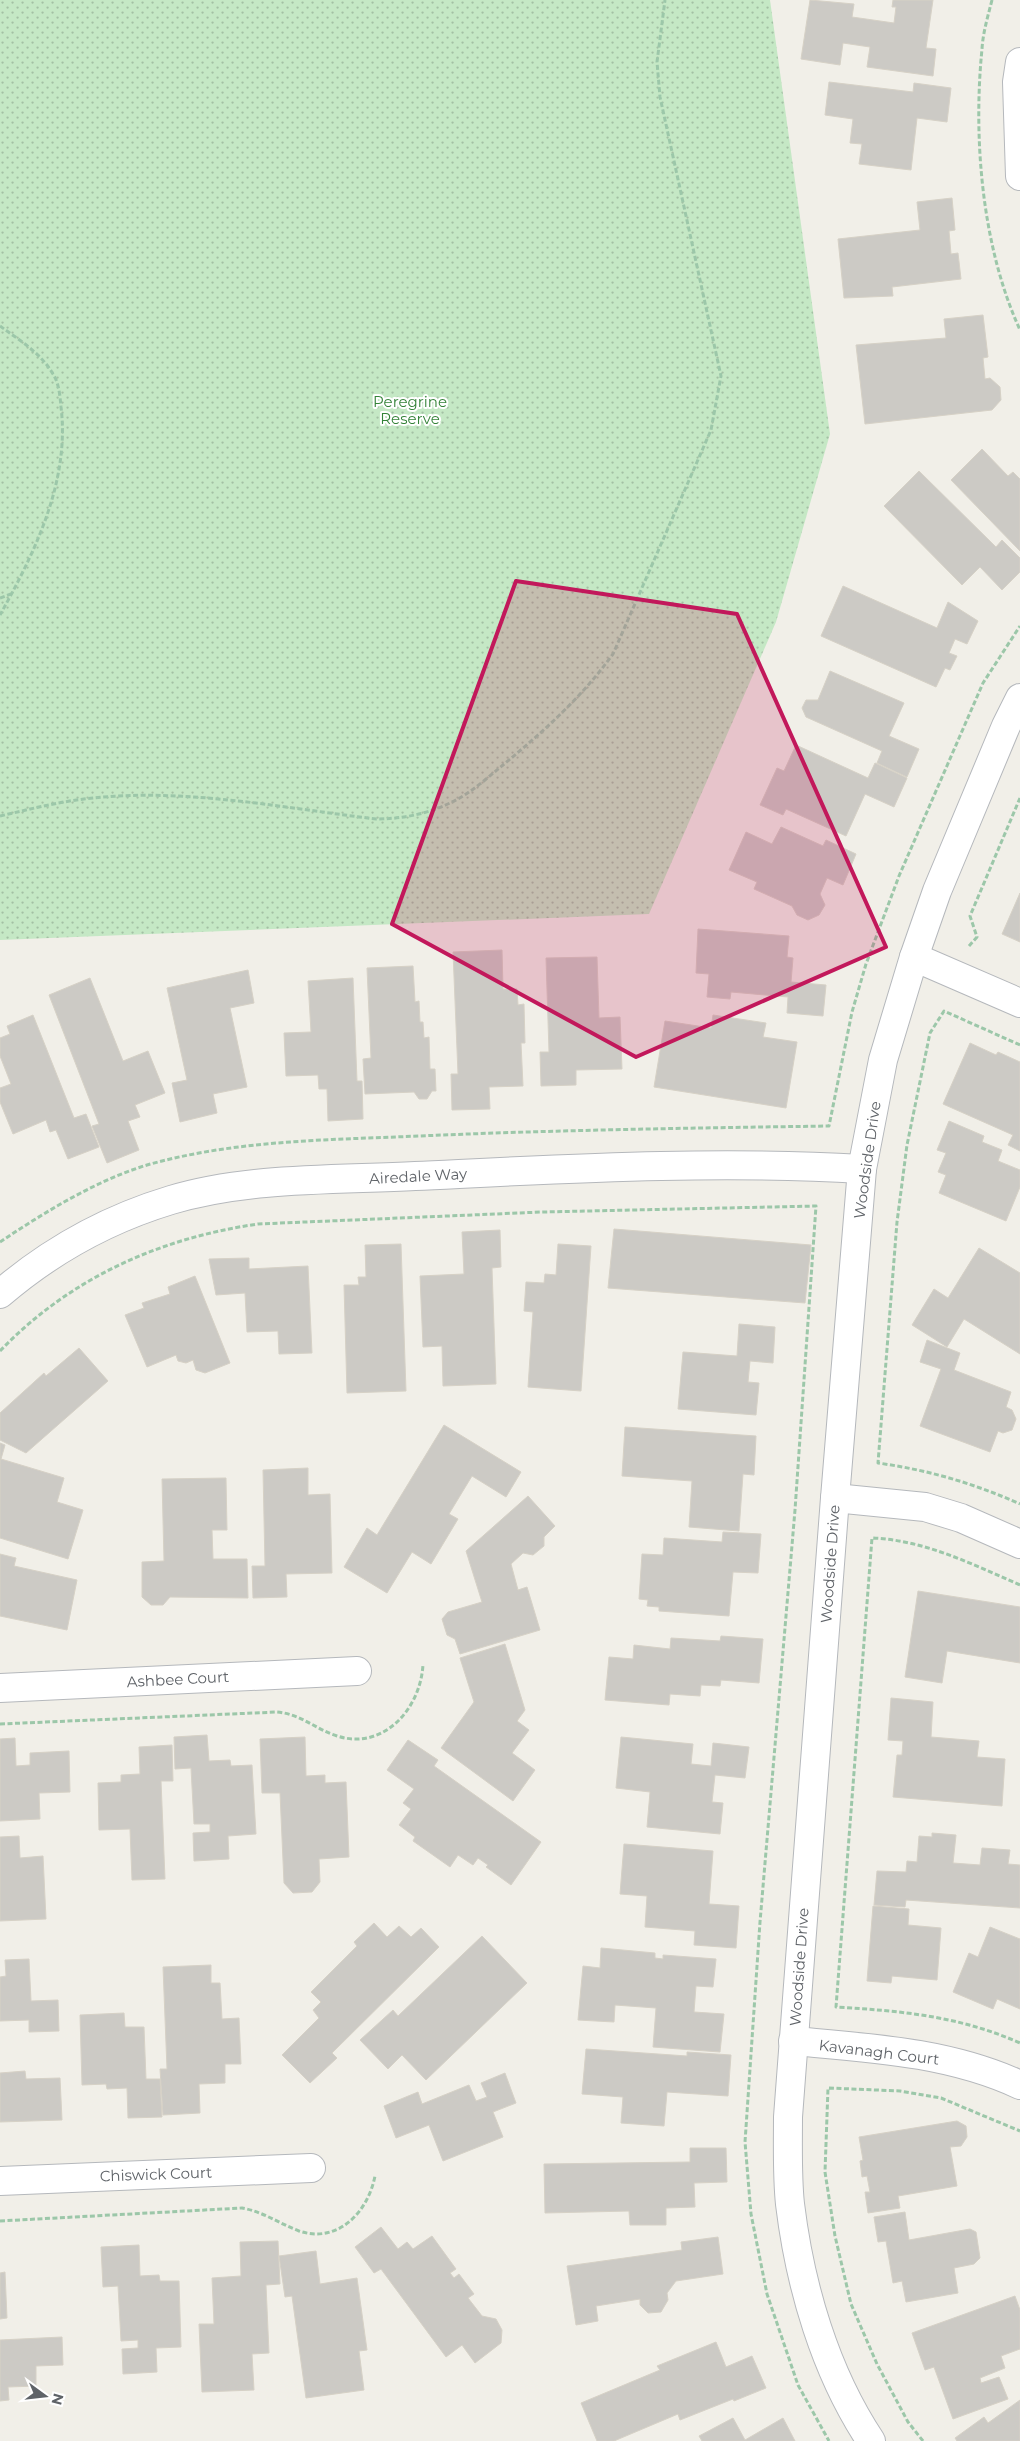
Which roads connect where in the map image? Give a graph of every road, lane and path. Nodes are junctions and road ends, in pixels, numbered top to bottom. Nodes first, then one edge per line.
1 (665, 0) edge
2 (1020, 62) edge
3 (1020, 176) edge
4 (0, 326) edge
5 (12, 594) junction
6 (0, 598) edge
7 (0, 615) edge
8 (1020, 698) edge
9 (1020, 798) edge
10 (0, 816) edge
11 (968, 949) dead end
12 (914, 957) junction
13 (1020, 1003) edge
14 (1020, 1045) edge
15 (862, 1169) junction
16 (816, 1206) dead end
17 (0, 1294) edge
18 (0, 1351) edge
19 (878, 1463) dead end
20 (835, 1498) junction
21 (1020, 1544) edge
22 (1020, 1585) edge
23 (423, 1664) dead end
24 (356, 1671) dead end
25 (0, 1688) edge
26 (0, 1724) edge
27 (793, 2041) junction
28 (1020, 2043) edge
29 (1020, 2085) edge
30 (1020, 2131) edge
31 (311, 2168) dead end
32 (375, 2176) dead end
33 (0, 2181) edge
34 (0, 2221) edge
35 (871, 2441) edge
36 (923, 2441) edge

1 - 10 path
2 - 3 street
4 - 5 path
5 - 6 path
5 - 7 path
8 - 12 street, Woodside Drive
9 - 11 path
12 - 13 street
12 - 15 street, Woodside Drive
14 - 19 path
15 - 17 street, Airedale Way
15 - 20 street, Woodside Drive
16 - 18 path
20 - 21 street
20 - 27 street, Woodside Drive
22 - 28 path
23 - 26 path
24 - 25 street, Ashbee Court
27 - 29 street, Kavanagh Court
27 - 35 street, Woodside Drive
30 - 36 path
31 - 33 street, Chiswick Court
32 - 34 path

